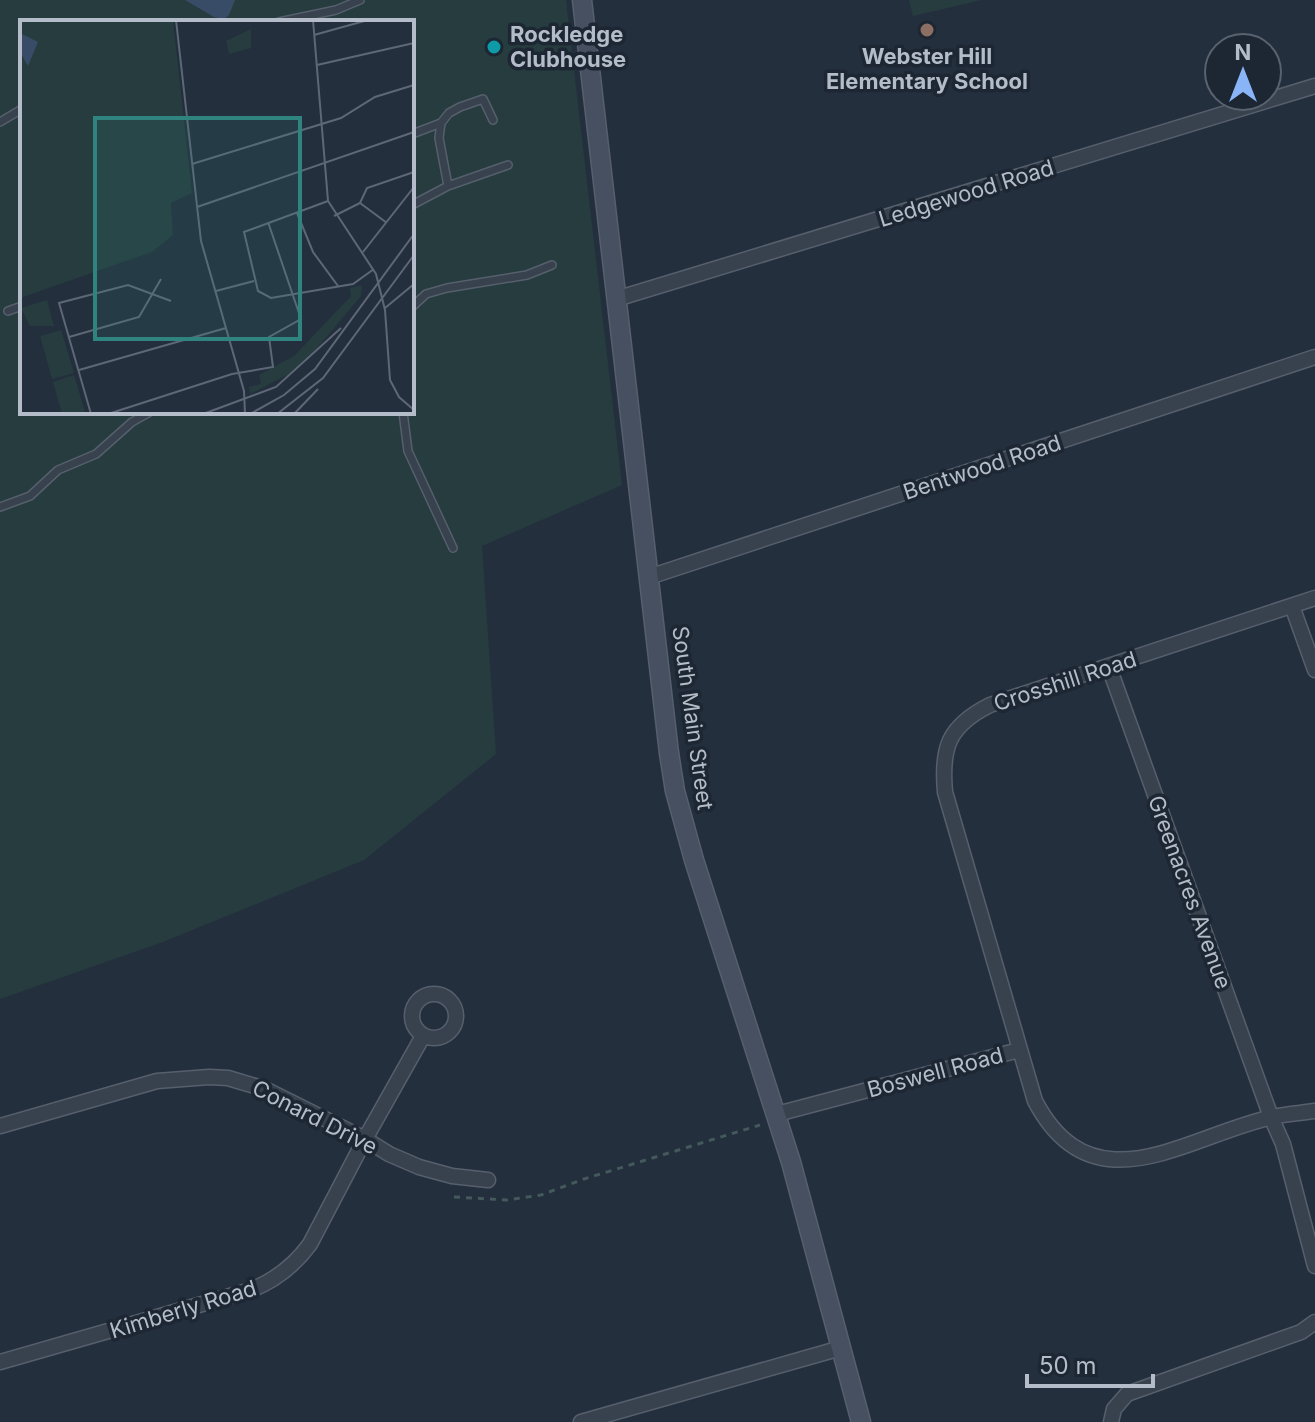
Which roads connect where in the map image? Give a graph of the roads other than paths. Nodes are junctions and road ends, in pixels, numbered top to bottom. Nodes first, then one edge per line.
1 (360, 0) edge
2 (582, 0) edge
3 (288, 20) edge
4 (1315, 86) edge
5 (20, 110) edge
6 (493, 120) dead end
7 (0, 122) edge
8 (441, 123) junction
9 (414, 133) edge
10 (508, 165) dead end
11 (448, 186) junction
12 (414, 204) edge
13 (552, 265) dead end
14 (616, 299) junction
15 (414, 305) edge
16 (20, 307) edge
17 (8, 311) dead end
18 (1315, 357) edge
19 (146, 414) edge
20 (403, 414) edge
21 (0, 507) edge
22 (453, 548) dead end
23 (649, 577) junction
24 (1315, 598) edge
25 (1292, 606) junction
26 (1109, 667) junction
27 (1315, 670) edge
28 (423, 1036) dead end
29 (1019, 1050) junction
30 (1315, 1111) edge
31 (777, 1114) junction
32 (1271, 1117) junction
33 (0, 1126) edge
34 (365, 1139) junction
35 (488, 1180) dead end
36 (1315, 1266) edge
37 (1315, 1322) edge
38 (841, 1348) junction
39 (0, 1362) edge
40 (581, 1422) edge
41 (861, 1422) edge
42 (1111, 1422) edge

1 - 3 lane
2 - 14 main road, South Main Street
4 - 14 street, Ledgewood Road
5 - 7 lane
6 - 8 lane
8 - 9 lane
8 - 11 lane
10 - 11 lane
11 - 12 lane
13 - 15 lane
14 - 23 main road, South Main Street
16 - 17 lane
18 - 23 street, Bentwood Road
19 - 21 lane
20 - 22 lane
23 - 31 main road, South Main Street
24 - 25 street, Crosshill Road
25 - 26 street, Crosshill Road
25 - 27 street
26 - 29 street, Crosshill Road
26 - 32 street, Greenacres Avenue
28 - 34 street, Kimberly Road
29 - 31 street, Boswell Road
29 - 32 street, Boswell Road
30 - 32 street, Boswell Road
31 - 38 main road, South Main Street
32 - 36 street, Greenacres Avenue
33 - 34 street, Conard Drive
34 - 35 street, Conard Drive
34 - 39 street, Kimberly Road
37 - 42 street
38 - 40 street
38 - 41 main road, South Main Street

